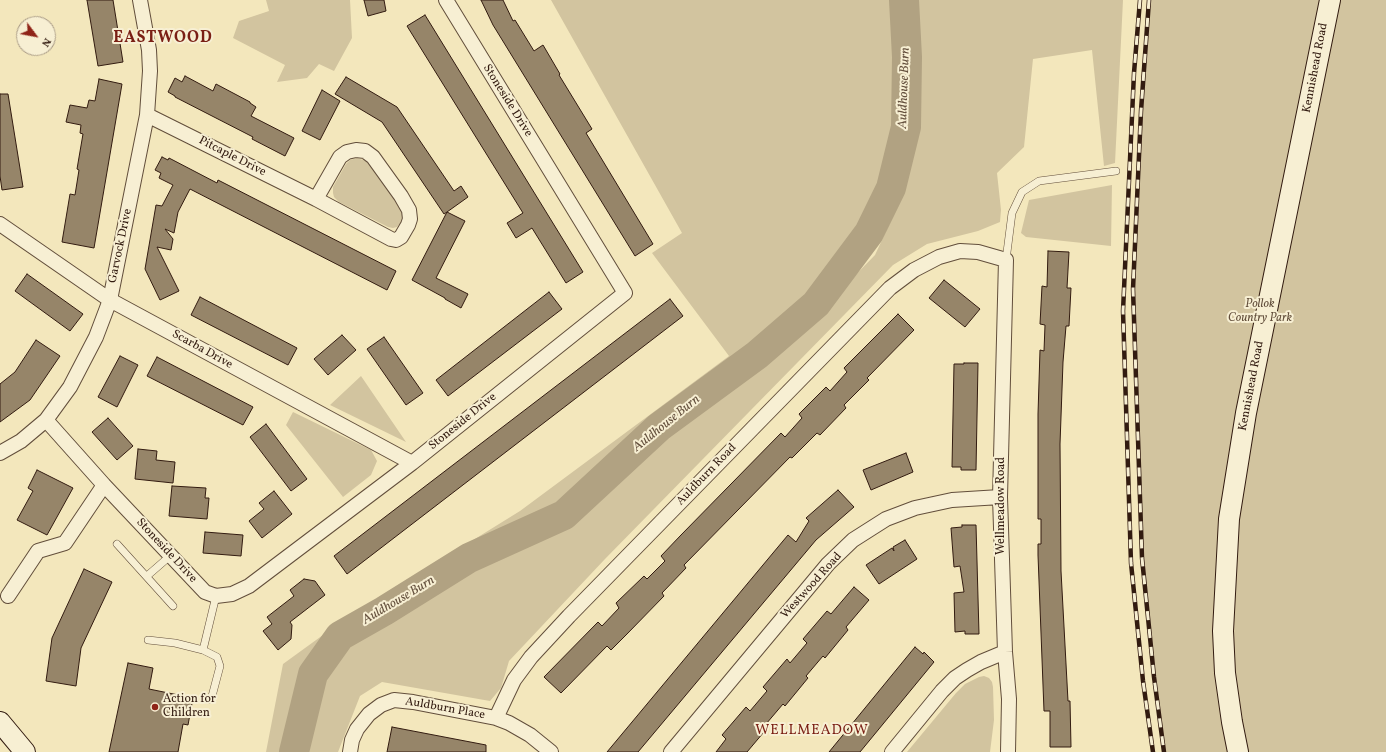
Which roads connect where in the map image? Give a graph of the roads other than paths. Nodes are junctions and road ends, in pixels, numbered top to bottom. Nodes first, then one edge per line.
1 (140, 0) edge
2 (446, 0) edge
3 (1330, 0) edge
4 (147, 115) junction
5 (1116, 171) dead end
6 (316, 199) junction
7 (0, 224) edge
8 (1006, 260) junction
9 (110, 300) junction
10 (46, 420) junction
11 (0, 453) edge
12 (412, 463) junction
13 (104, 485) junction
14 (1000, 497) junction
15 (117, 544) dead end
16 (170, 556) junction
17 (147, 576) junction
18 (8, 596) dead end
19 (216, 596) junction
20 (173, 606) dead end
21 (148, 640) dead end
22 (203, 650) junction
23 (1005, 652) junction
24 (211, 700) dead end
25 (496, 718) junction
26 (0, 722) edge
27 (25, 752) edge
28 (350, 752) edge
29 (551, 752) edge
30 (671, 752) edge
31 (892, 752) edge
32 (1008, 752) edge
33 (1238, 752) edge

1 - 4 street, Garvock Drive
2 - 12 street, Stoneside Drive
3 - 33 street, Kennishead Road
4 - 6 street, Pitcaple Drive
4 - 9 street, Garvock Drive
5 - 8 lane
6 - 6 street, Pitcaple Drive
7 - 9 street, Scarba Drive
8 - 14 street, Wellmeadow Road
8 - 25 street, Auldburn Road
9 - 10 street, Garvock Drive
9 - 12 street, Scarba Drive
10 - 11 street, Garvock Drive
10 - 13 street, Stoneside Drive
12 - 19 street, Stoneside Drive
13 - 16 street, Stoneside Drive
13 - 18 street
14 - 23 street, Wellmeadow Road
14 - 30 street, Westwood Road
15 - 17 lane
16 - 17 lane
16 - 19 street, Stoneside Drive
17 - 20 lane
19 - 22 lane
21 - 22 lane
22 - 24 lane
23 - 31 street
23 - 32 street, Wellmeadow Road
25 - 28 street, Auldburn Place
25 - 29 street
26 - 27 street

